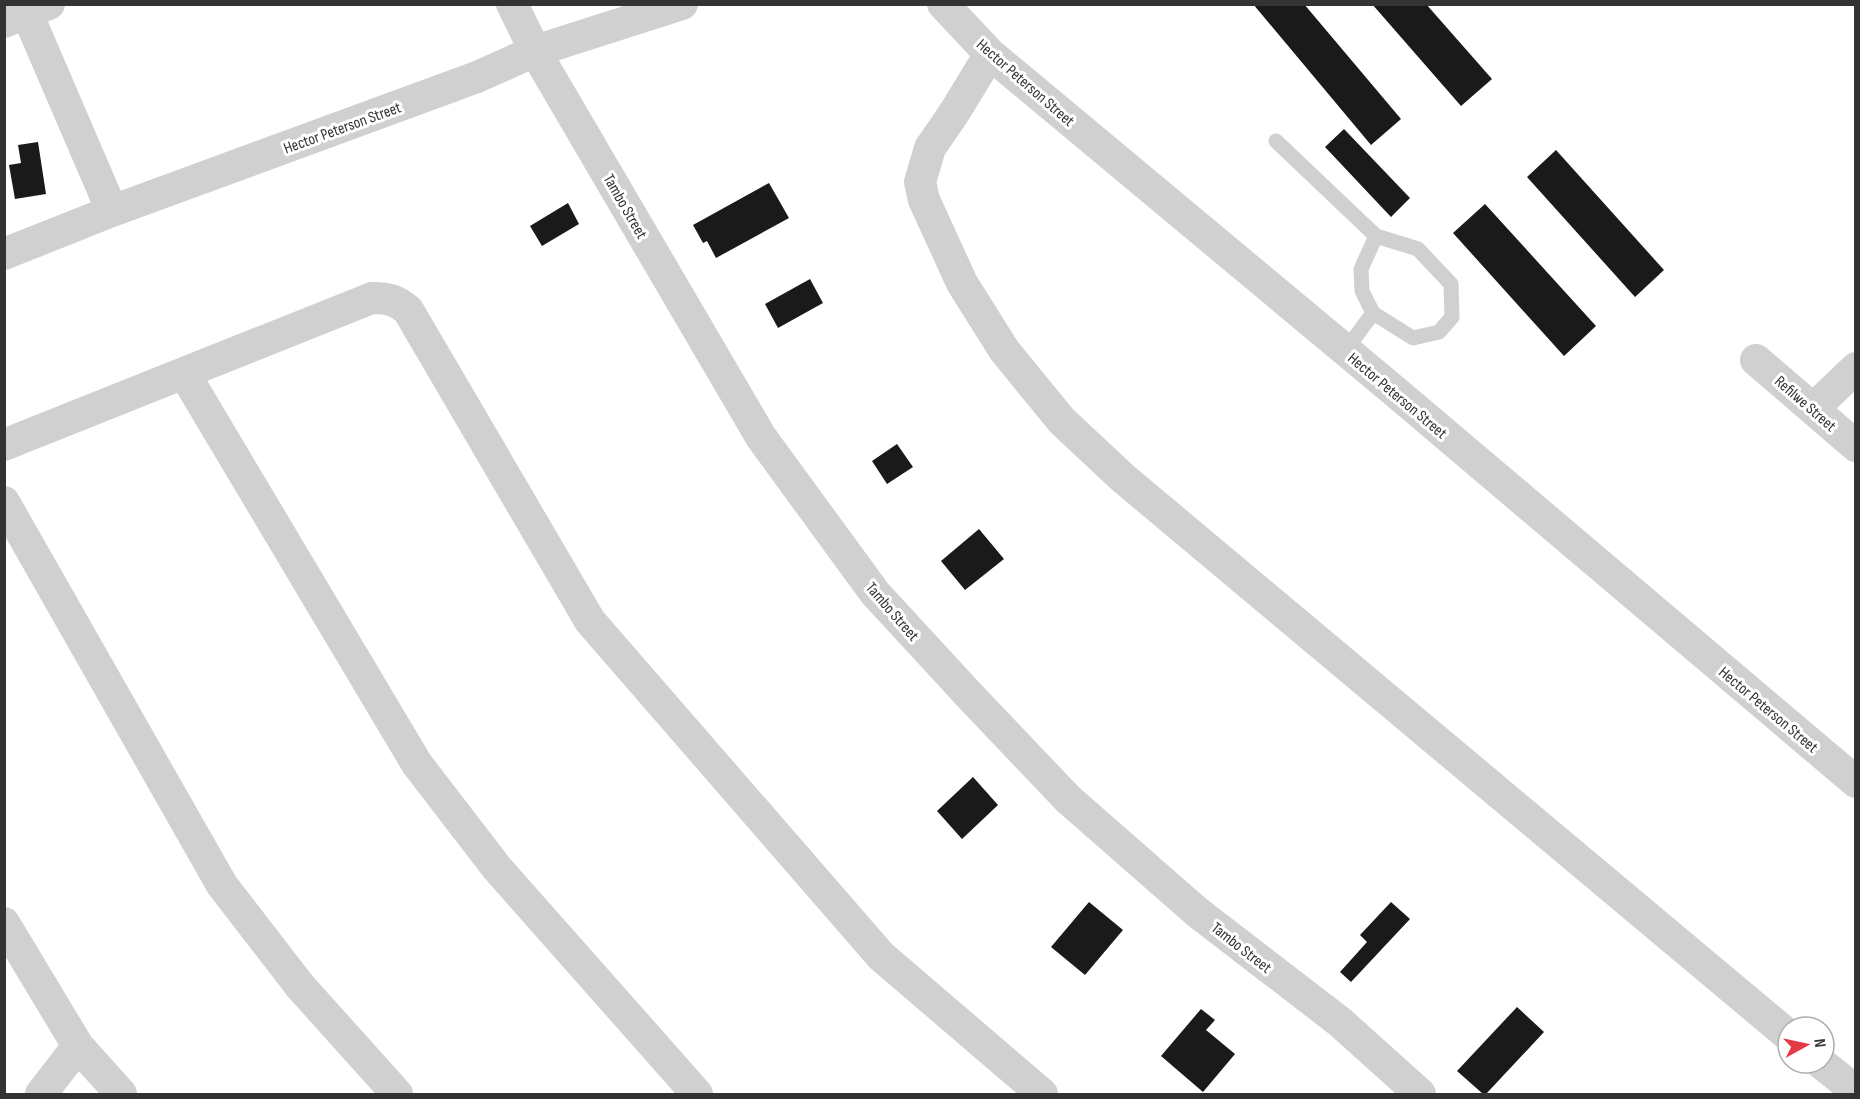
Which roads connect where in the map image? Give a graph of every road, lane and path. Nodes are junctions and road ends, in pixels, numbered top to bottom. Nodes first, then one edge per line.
1 (512, 4) edge
2 (682, 4) edge
3 (943, 4) edge
4 (26, 11) edge
5 (535, 51) junction
6 (990, 54) junction
7 (1276, 141) dead end
8 (112, 211) junction
9 (1376, 236) junction
10 (4, 254) edge
11 (1373, 313) junction
12 (1345, 351) junction
13 (1756, 360) dead end
14 (1856, 368) edge
15 (184, 373) junction
16 (1813, 409) junction
17 (4, 445) edge
18 (1856, 446) edge
19 (4, 502) edge
20 (1856, 782) edge
21 (4, 923) edge
22 (1776, 1025) edge
23 (78, 1046) junction
24 (1836, 1075) edge
25 (1856, 1091) edge
26 (41, 1095) edge
27 (121, 1095) edge
28 (397, 1095) edge
29 (697, 1095) edge
30 (1042, 1095) edge
31 (1420, 1095) edge

1 - 5 street, Tambo Street
2 - 5 street, Hector Peterson Street
3 - 6 street, Hector Peterson Street
4 - 8 street
5 - 8 street, Hector Peterson Street
5 - 31 street, Tambo Street
6 - 12 street, Hector Peterson Street
6 - 22 street
7 - 9 lane
8 - 10 street, Hector Peterson Street
9 - 11 lane
9 - 11 lane
11 - 12 lane
12 - 20 street, Hector Peterson Street
13 - 16 street, Refilwe Street
14 - 16 street
15 - 17 street
15 - 29 street
15 - 30 street
16 - 18 street, Refilwe Street
19 - 28 street
21 - 23 street
23 - 26 street
23 - 27 street
24 - 25 street

